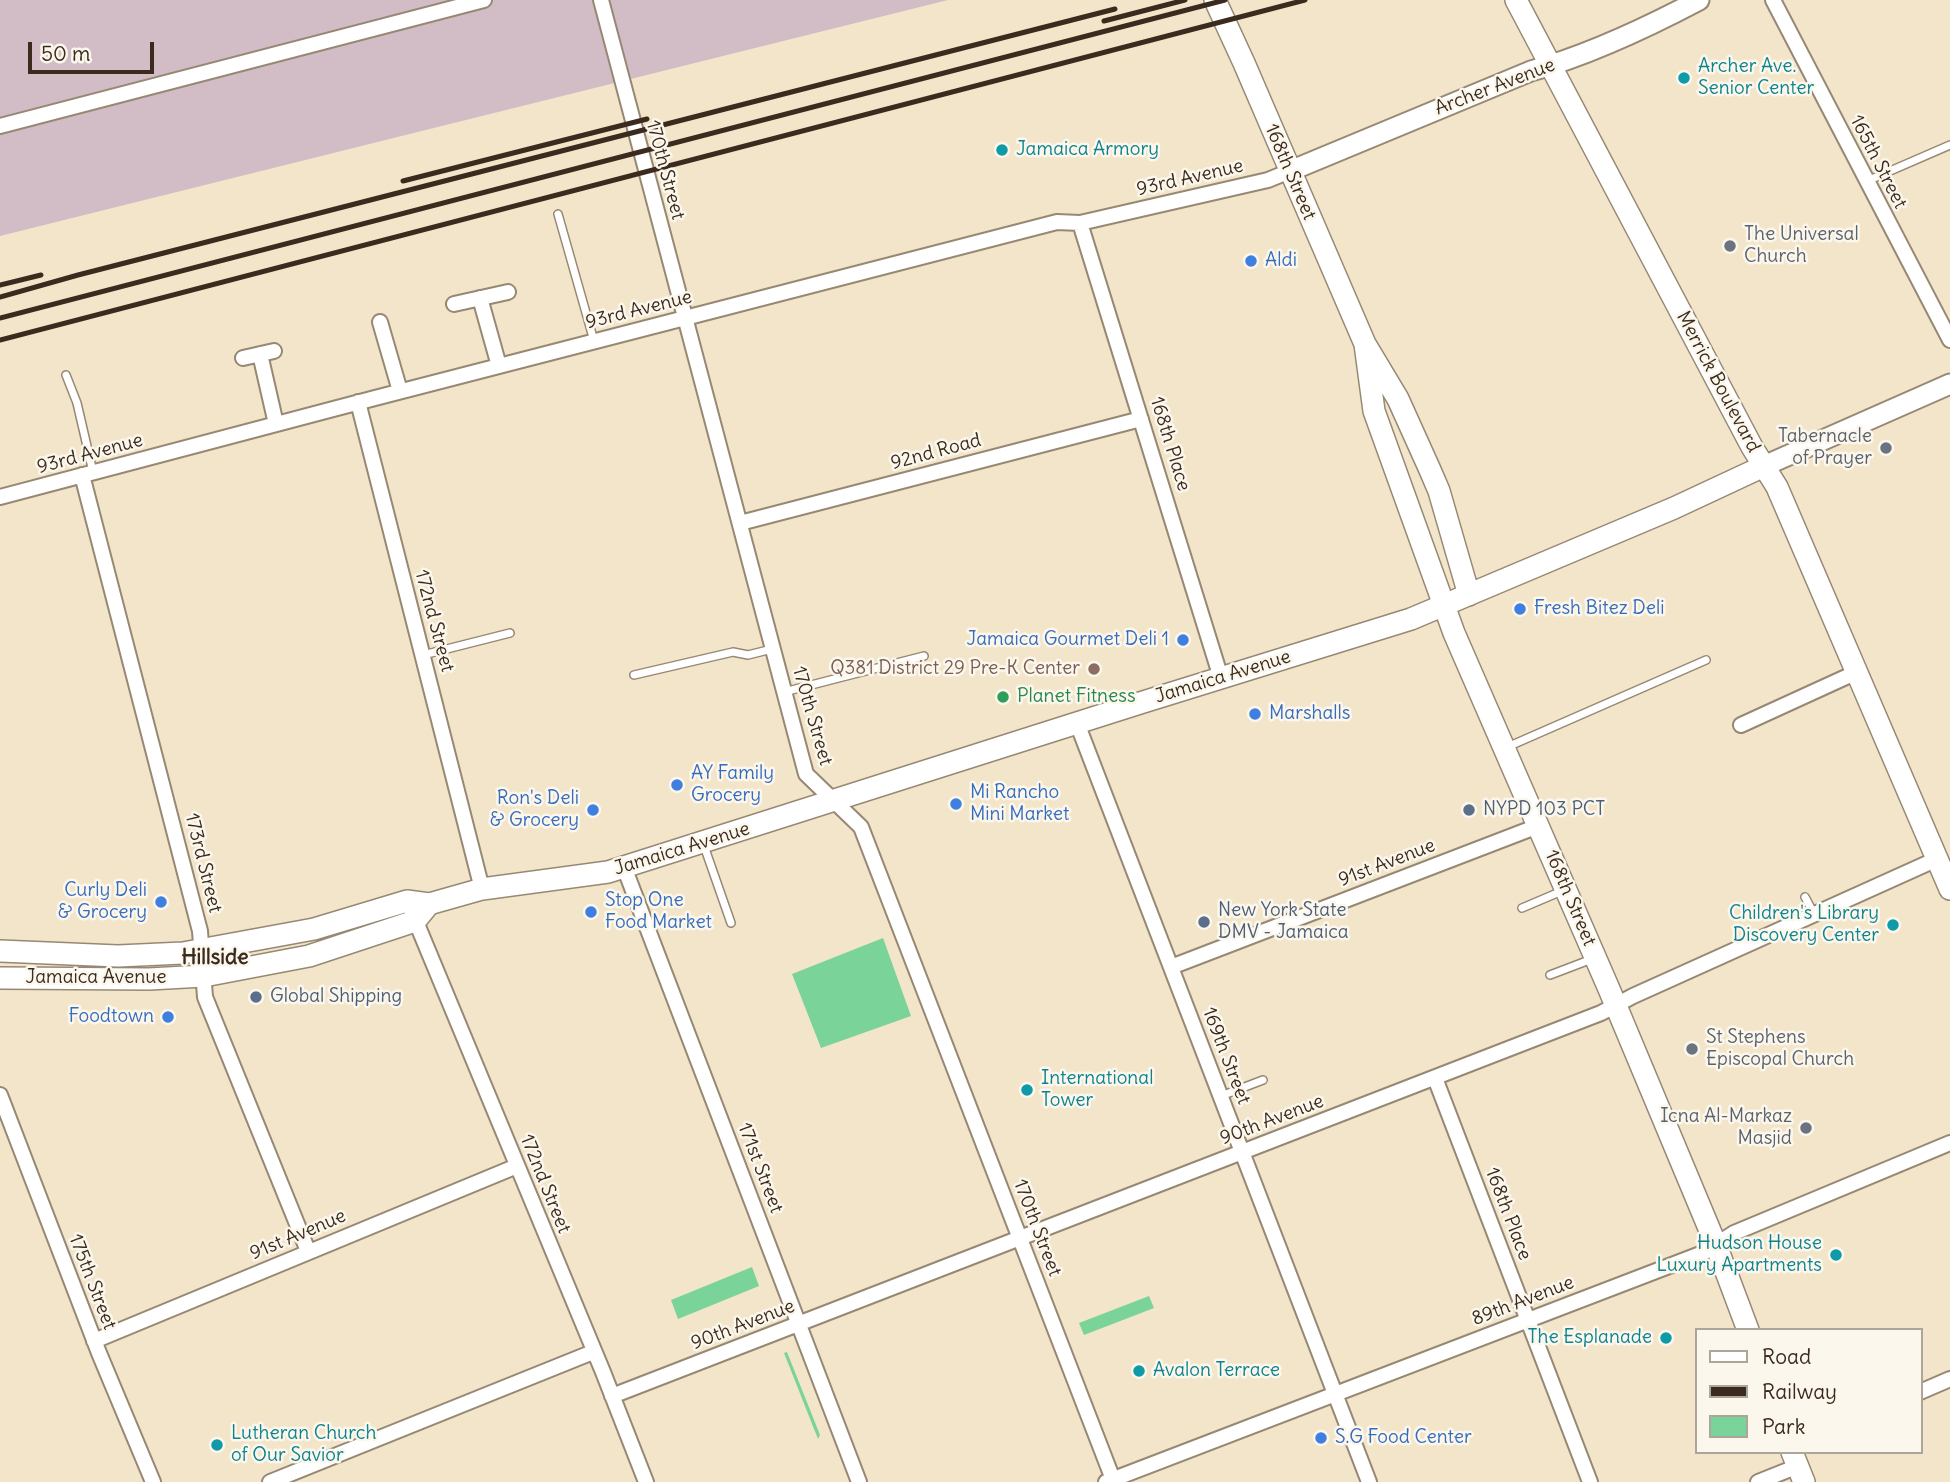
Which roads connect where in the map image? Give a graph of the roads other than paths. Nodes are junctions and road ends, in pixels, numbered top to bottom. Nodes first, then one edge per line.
1 (484, 0) edge
2 (601, 0) edge
3 (1215, 0) edge
4 (1516, 0) edge
5 (1699, 0) edge
6 (1773, 0) edge
7 (1550, 65) junction
8 (0, 126) edge
9 (1950, 145) edge
10 (1290, 171) junction
11 (1866, 181) junction
12 (558, 214) dead end
13 (1080, 223) junction
14 (508, 292) dead end
15 (480, 298) junction
16 (454, 304) dead end
17 (684, 317) junction
18 (380, 322) dead end
19 (1950, 340) edge
20 (594, 341) junction
21 (1365, 344) junction
22 (243, 358) dead end
23 (499, 366) junction
24 (66, 375) dead end
25 (1950, 384) edge
26 (400, 391) junction
27 (358, 402) junction
28 (1141, 419) junction
29 (276, 424) junction
30 (1764, 466) junction
31 (88, 474) junction
32 (0, 498) edge
33 (740, 523) junction
34 (1469, 594) junction
35 (1444, 605) junction
36 (510, 633) dead end
37 (773, 649) junction
38 (424, 655) junction
39 (924, 656) dead end
40 (1706, 660) dead end
41 (1857, 672) junction
42 (634, 675) dead end
43 (1221, 678) junction
44 (784, 692) junction
45 (1077, 723) junction
46 (1741, 725) dead end
47 (1504, 748) junction
48 (834, 801) junction
49 (1538, 826) junction
50 (703, 843) junction
51 (1937, 859) junction
52 (624, 867) junction
53 (482, 889) junction
54 (1566, 889) junction
55 (1950, 889) edge
56 (1805, 897) dead end
57 (1522, 908) dead end
58 (411, 911) junction
59 (1814, 914) junction
60 (731, 923) dead end
61 (202, 950) junction
62 (0, 951) edge
63 (1595, 957) junction
64 (1171, 967) junction
65 (1550, 975) dead end
66 (204, 976) junction
67 (0, 978) edge
68 (1616, 1006) junction
69 (1435, 1078) junction
70 (1263, 1080) dead end
71 (0, 1095) edge
72 (1220, 1096) junction
73 (1950, 1143) edge
74 (1242, 1153) junction
75 (517, 1166) junction
76 (1021, 1238) junction
77 (1716, 1245) junction
78 (308, 1251) junction
79 (1528, 1320) junction
80 (799, 1324) junction
81 (1747, 1328) edge
82 (94, 1341) junction
83 (593, 1352) junction
84 (1950, 1379) edge
85 (1922, 1391) edge
86 (1335, 1394) junction
87 (612, 1396) junction
88 (1798, 1467) edge
89 (148, 1481) edge
90 (1110, 1481) edge
91 (270, 1482) edge
92 (646, 1482) edge
93 (859, 1482) edge
94 (1369, 1482) edge
95 (1590, 1482) edge
96 (1758, 1482) edge

1 - 8 street
2 - 17 street, 170th Street
3 - 10 main road, 168th Street
4 - 7 main road, Merrick Boulevard
5 - 7 street, Archer Avenue
6 - 11 street, 165th Street
7 - 10 street, Archer Avenue
7 - 30 main road, Merrick Boulevard
9 - 11 lane
10 - 13 street, 93rd Avenue
10 - 21 main road, 168th Street
11 - 19 street, 165th Street
12 - 20 lane
13 - 17 street, 93rd Avenue
13 - 28 street, 168th Place
14 - 15 street
15 - 16 street
15 - 23 street
17 - 20 street, 93rd Avenue
17 - 33 street, 170th Street
18 - 26 street
20 - 23 street, 93rd Avenue
21 - 34 main road, 168th Street
21 - 35 main road, 168th Street
22 - 29 street
23 - 26 street, 93rd Avenue
24 - 31 lane
25 - 30 street, Jamaica Avenue
26 - 27 street, 93rd Avenue
27 - 29 street, 93rd Avenue
27 - 38 street, 172nd Street
28 - 33 street, 92nd Road
28 - 43 street, 168th Place
29 - 31 street, 93rd Avenue
30 - 34 main road, Jamaica Avenue
30 - 41 main road, Merrick Boulevard
31 - 32 street, 93rd Avenue
31 - 61 street, 173rd Street
33 - 37 street, 170th Street
34 - 35 main road, Jamaica Avenue
35 - 43 main road, Jamaica Avenue
35 - 47 main road, 168th Street
36 - 38 lane
37 - 42 lane
37 - 44 street, 170th Street
38 - 53 street, 172nd Street
39 - 44 lane
40 - 47 lane
41 - 46 street
41 - 51 main road, Merrick Boulevard
43 - 45 main road, Jamaica Avenue
44 - 48 street, 170th Street
45 - 48 main road, Jamaica Avenue
45 - 64 street, 169th Street
47 - 49 main road, 168th Street
48 - 50 main road, Jamaica Avenue
48 - 76 street, 170th Street
49 - 54 main road, 168th Street
49 - 64 street, 91st Avenue
50 - 52 main road, Jamaica Avenue
50 - 60 lane
51 - 55 main road, Merrick Boulevard
51 - 59 street, 90th Avenue
52 - 53 main road, Jamaica Avenue
52 - 80 street, 171st Street
53 - 58 main road, Jamaica Avenue
54 - 57 lane
54 - 63 main road, 168th Street
56 - 59 lane
58 - 61 main road, Jamaica Avenue
58 - 66 main road, Jamaica Avenue
58 - 75 street, 172nd Street
59 - 68 street, 90th Avenue
61 - 62 main road, Jamaica Avenue
61 - 66 street, 173rd Street
63 - 65 lane
63 - 68 main road, 168th Street
64 - 72 street, 169th Street
66 - 67 main road, Jamaica Avenue
66 - 78 street, 173rd Street
68 - 69 street, 90th Avenue
68 - 77 main road, 168th Street
69 - 74 street, 90th Avenue
69 - 79 street, 168th Place
70 - 72 lane
71 - 82 street, 175th Street
72 - 74 street, 169th Street
73 - 77 street, 89th Avenue
74 - 76 street, 90th Avenue
74 - 86 street, 169th Street
75 - 78 street, 91st Avenue
75 - 83 street, 172nd Street
76 - 80 street, 90th Avenue
76 - 90 street, 170th Street
77 - 79 street, 89th Avenue
77 - 81 main road, 168th Street
78 - 82 street, 91st Avenue
79 - 86 street, 89th Avenue
79 - 95 street, 168th Place
80 - 87 street, 90th Avenue
80 - 93 street, 171st Street
82 - 89 street, 175th Street
83 - 87 street, 172nd Street
83 - 91 street
84 - 85 street
86 - 90 street, 89th Avenue
86 - 94 street, 169th Street
87 - 92 street, 172nd Street
88 - 96 street

